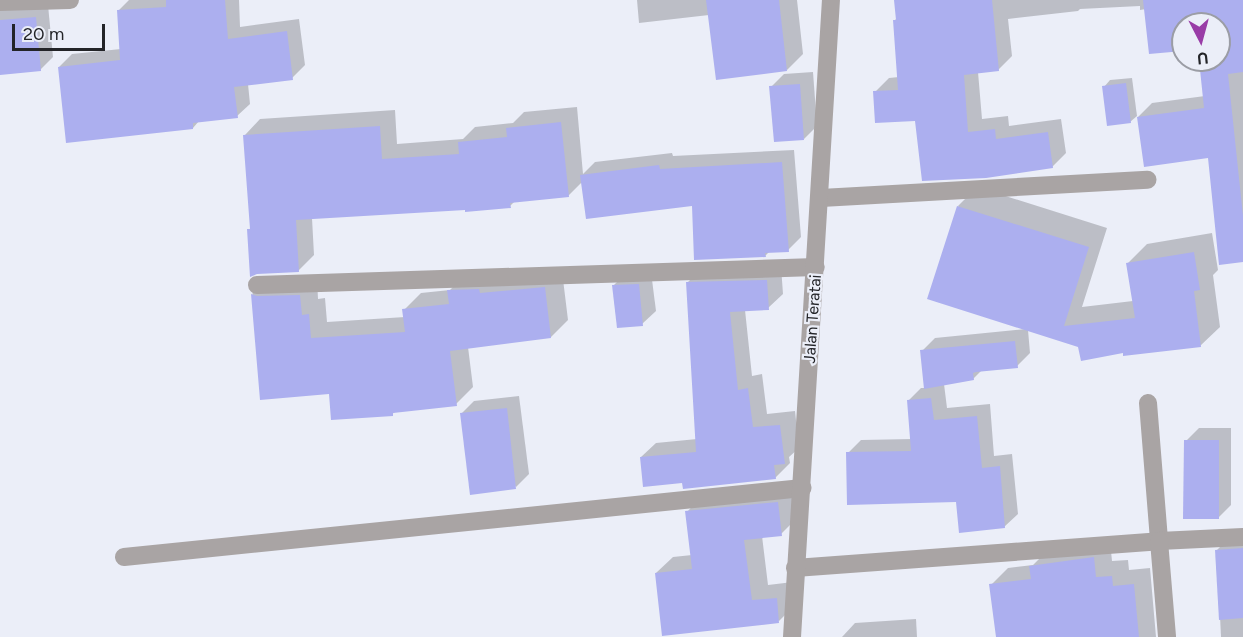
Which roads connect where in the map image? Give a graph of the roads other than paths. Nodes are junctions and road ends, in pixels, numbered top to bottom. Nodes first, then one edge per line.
1 (70, 0) edge
2 (831, 0) edge
3 (0, 2) edge
4 (1148, 180) dead end
5 (821, 198) junction
6 (816, 267) junction
7 (257, 285) dead end
8 (1148, 404) dead end
9 (802, 488) junction
10 (1243, 537) edge
11 (1159, 541) junction
12 (124, 557) dead end
13 (795, 568) junction
14 (792, 637) edge
15 (1167, 637) edge

1 - 3 street
2 - 5 street, Jalan Teratai
4 - 5 street
5 - 6 street, Jalan Teratai
6 - 7 street
6 - 9 street, Jalan Teratai
8 - 11 street
9 - 12 street
9 - 13 street, Jalan Teratai
10 - 11 street
11 - 13 street
11 - 15 street
13 - 14 street, Jalan Teratai

